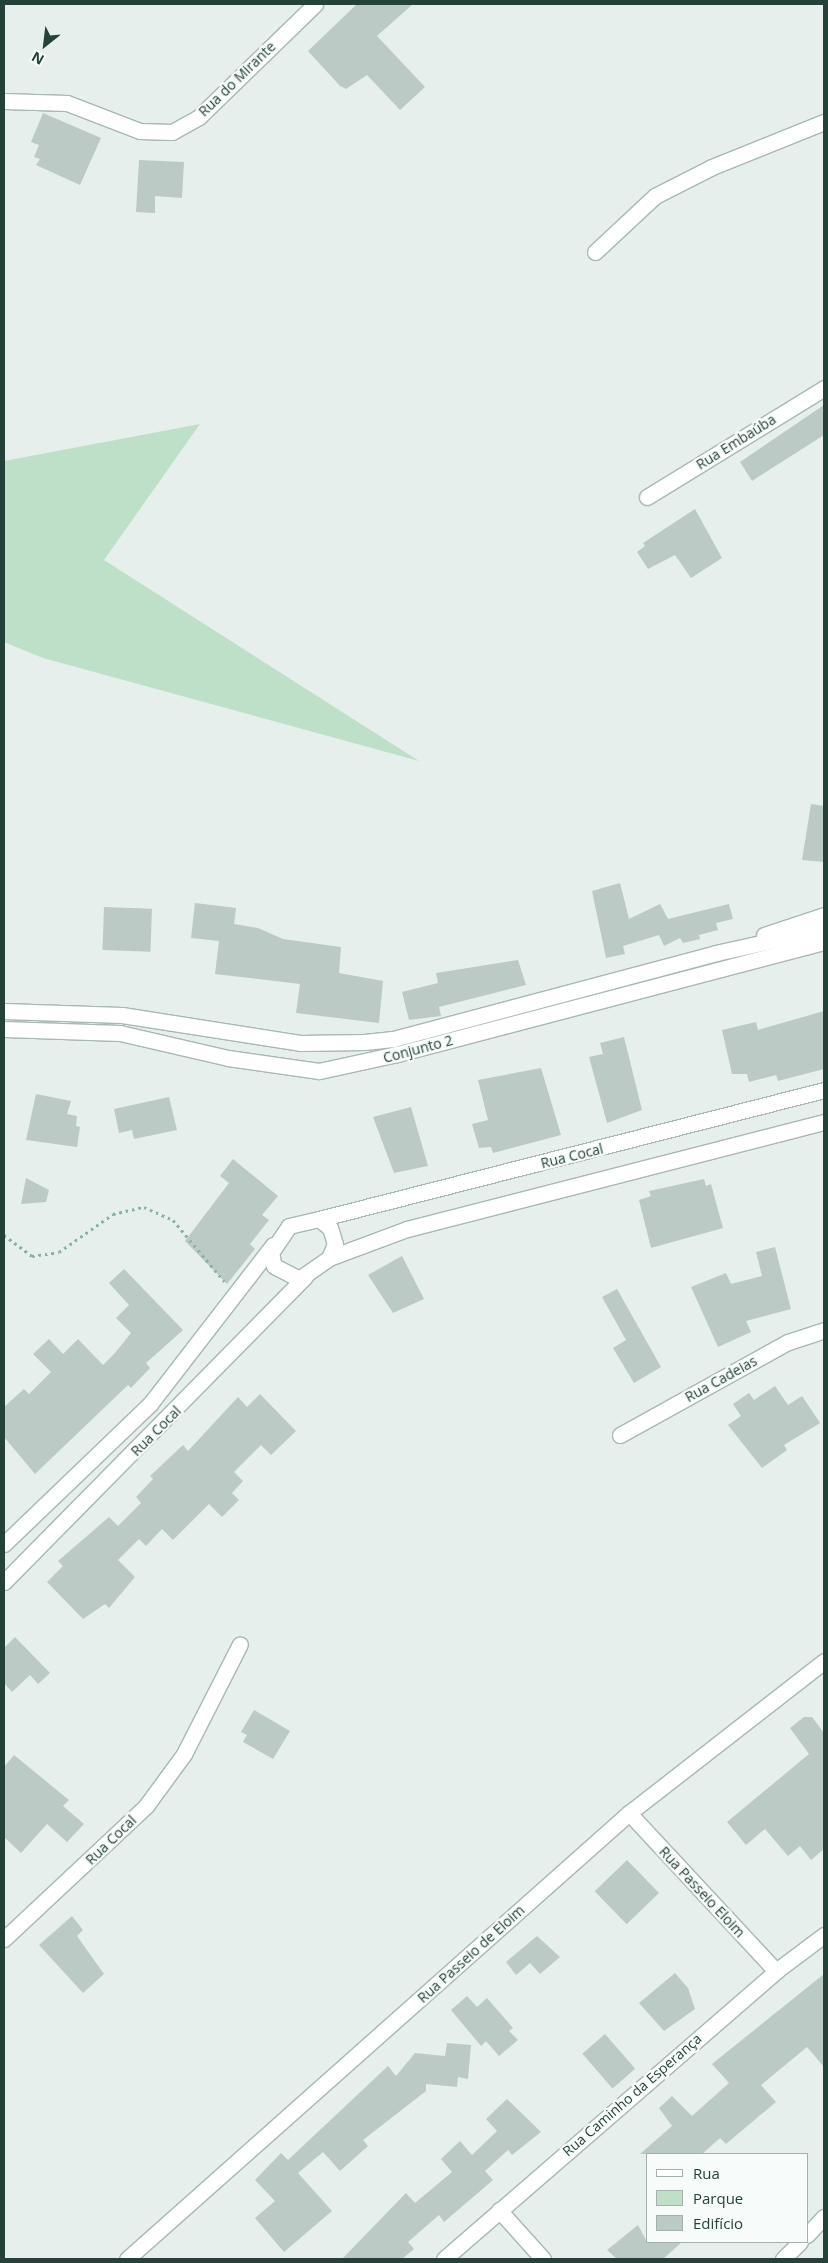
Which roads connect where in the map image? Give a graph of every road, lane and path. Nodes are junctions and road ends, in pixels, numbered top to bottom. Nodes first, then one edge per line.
1 (315, 4) edge
2 (4, 101) edge
3 (824, 122) edge
4 (595, 252) dead end
5 (824, 388) edge
6 (648, 497) dead end
7 (824, 915) edge
8 (824, 929) edge
9 (824, 942) edge
10 (750, 953) junction
11 (529, 1004) junction
12 (4, 1011) edge
13 (84, 1012) junction
14 (532, 1019) junction
15 (4, 1029) edge
16 (84, 1029) junction
17 (393, 1039) junction
18 (397, 1054) junction
19 (824, 1090) edge
20 (824, 1122) edge
21 (319, 1219) junction
22 (4, 1235) edge
23 (273, 1245) junction
24 (328, 1258) junction
25 (305, 1277) junction
26 (236, 1294) junction
27 (824, 1330) edge
28 (620, 1435) dead end
29 (4, 1544) edge
30 (4, 1582) edge
31 (240, 1644) dead end
32 (824, 1661) edge
33 (629, 1813) junction
34 (824, 1935) edge
35 (4, 1939) edge
36 (776, 1971) junction
37 (499, 2210) junction
38 (824, 2216) edge
39 (808, 2234) edge
40 (799, 2243) edge
41 (127, 2259) edge
42 (444, 2259) edge
43 (544, 2259) edge
44 (783, 2259) edge

1 - 2 street, Rua do Mirante
3 - 4 street
5 - 6 street, Rua Embaúba
7 - 10 street
8 - 10 street, Conjunto 2
9 - 10 street, Conjunto 2
10 - 11 street, Conjunto 2
10 - 14 street, Conjunto 2
11 - 14 street
11 - 17 street, Conjunto 2
12 - 13 street, Conjunto 2
13 - 16 street
13 - 17 street, Conjunto 2
14 - 18 street, Conjunto 2
15 - 16 street, Conjunto 2
16 - 18 street, Conjunto 2
17 - 18 street
19 - 21 street, Rua Cocal
20 - 24 street, Rua Cocal
21 - 23 street
21 - 24 street
22 - 26 path
23 - 25 street
23 - 26 street, Rua Cocal
24 - 25 street
25 - 30 street, Rua Cocal
26 - 29 street, Rua Cocal
27 - 28 street, Rua Cadeias
31 - 35 street, Rua Cocal
32 - 33 street, Rua Passeio de Eloim
33 - 36 street, Rua Passeio Eloim
33 - 41 street, Rua Passeio de Eloim
34 - 36 street, Rua Caminho da Esperança
36 - 37 street, Rua Caminho da Esperança
37 - 42 street, Rua Caminho da Esperança
37 - 43 street
38 - 39 street
40 - 44 street

